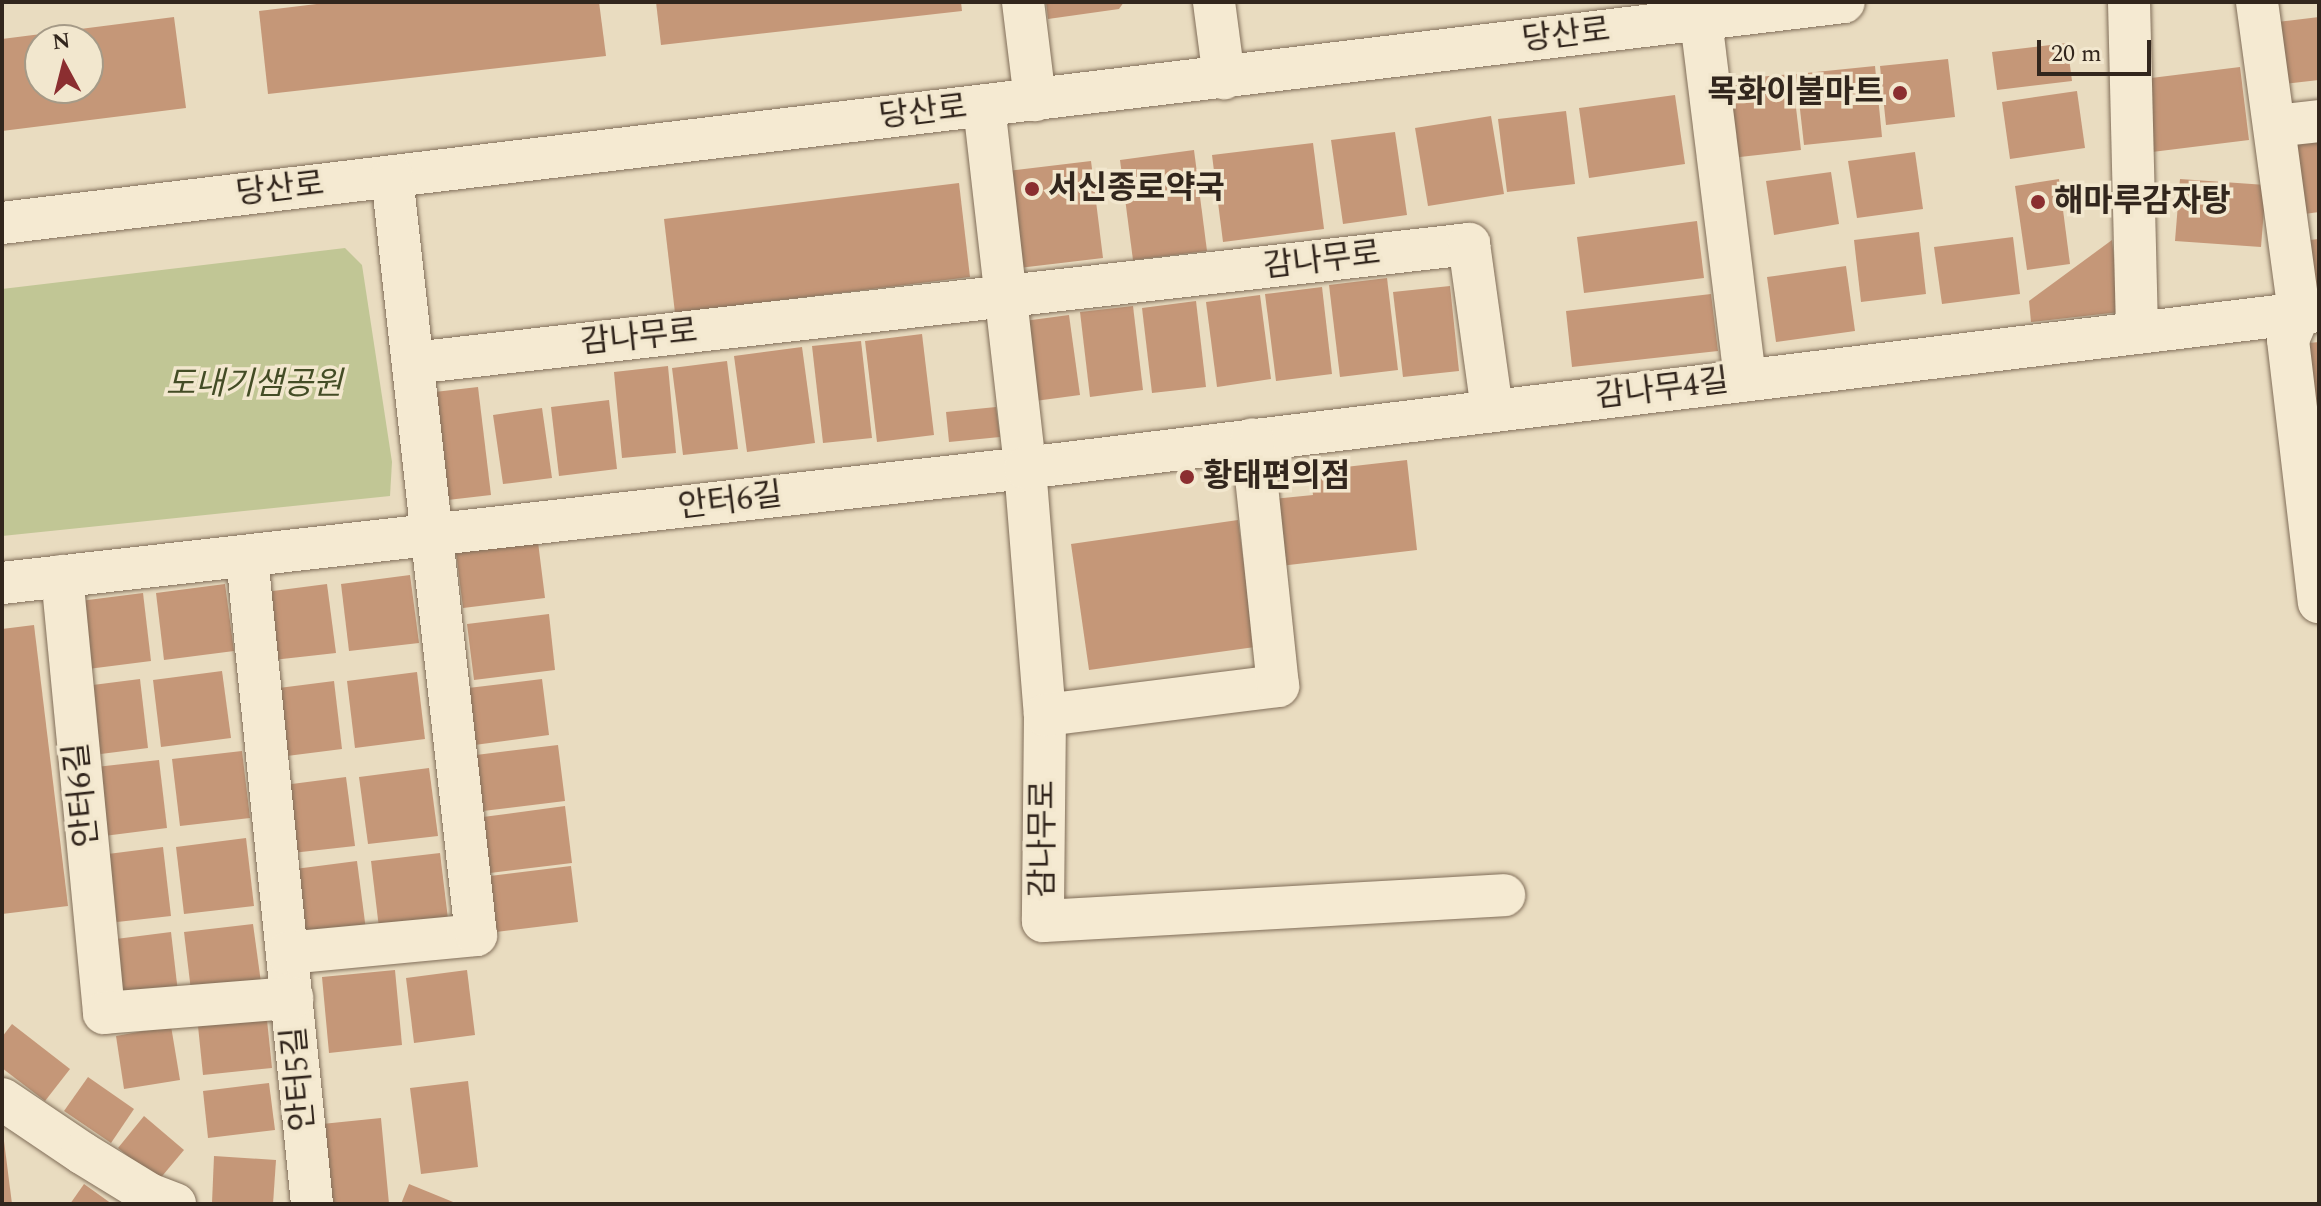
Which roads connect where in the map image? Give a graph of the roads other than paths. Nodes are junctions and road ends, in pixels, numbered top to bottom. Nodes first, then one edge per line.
1 (1023, 2) edge
2 (1214, 2) edge
3 (1844, 2) edge
4 (2129, 2) edge
5 (2257, 2) edge
6 (1701, 20) junction
7 (1224, 78) junction
8 (1035, 100) junction
9 (984, 106) junction
10 (2319, 121) edge
11 (2275, 126) junction
12 (392, 177) junction
13 (2, 223) edge
14 (1008, 298) junction
15 (2309, 313) edge
16 (2137, 333) junction
17 (413, 363) junction
18 (1745, 380) junction
19 (1492, 410) junction
20 (1252, 439) junction
21 (1025, 468) junction
22 (434, 536) junction
23 (247, 557) junction
24 (62, 576) junction
25 (2, 583) edge
26 (2319, 602) edge
27 (1045, 715) junction
28 (1504, 895) dead end
29 (287, 953) junction
30 (292, 998) junction
31 (104, 1013) joint
32 (2, 1099) edge
33 (175, 1204) edge
34 (312, 1204) edge

1 - 8 street
2 - 7 street
3 - 6 street, 당산로
4 - 16 street
5 - 11 street
6 - 7 street, 당산로
6 - 18 street
7 - 8 street, 당산로
8 - 9 street, 당산로
9 - 12 street, 당산로
9 - 14 street, 감나무로
10 - 11 street
11 - 15 street
12 - 13 street, 당산로
12 - 17 street
14 - 17 street, 감나무로
14 - 19 street, 감나무로
14 - 21 street, 감나무로
15 - 16 street, 감나무4길
15 - 26 street
16 - 18 street, 감나무4길
17 - 22 street
18 - 19 street, 감나무4길
19 - 20 street, 감나무4길
20 - 21 street, 감나무4길
20 - 27 street
21 - 22 street, 안터6길
21 - 27 street, 감나무로
22 - 23 street, 안터6길
22 - 29 street
23 - 24 street, 안터6길
23 - 29 street
24 - 25 street, 안터6길
24 - 31 street, 안터6길
27 - 28 street, 감나무로
29 - 30 street
30 - 31 street, 안터5길
30 - 34 street, 안터5길
32 - 33 street

